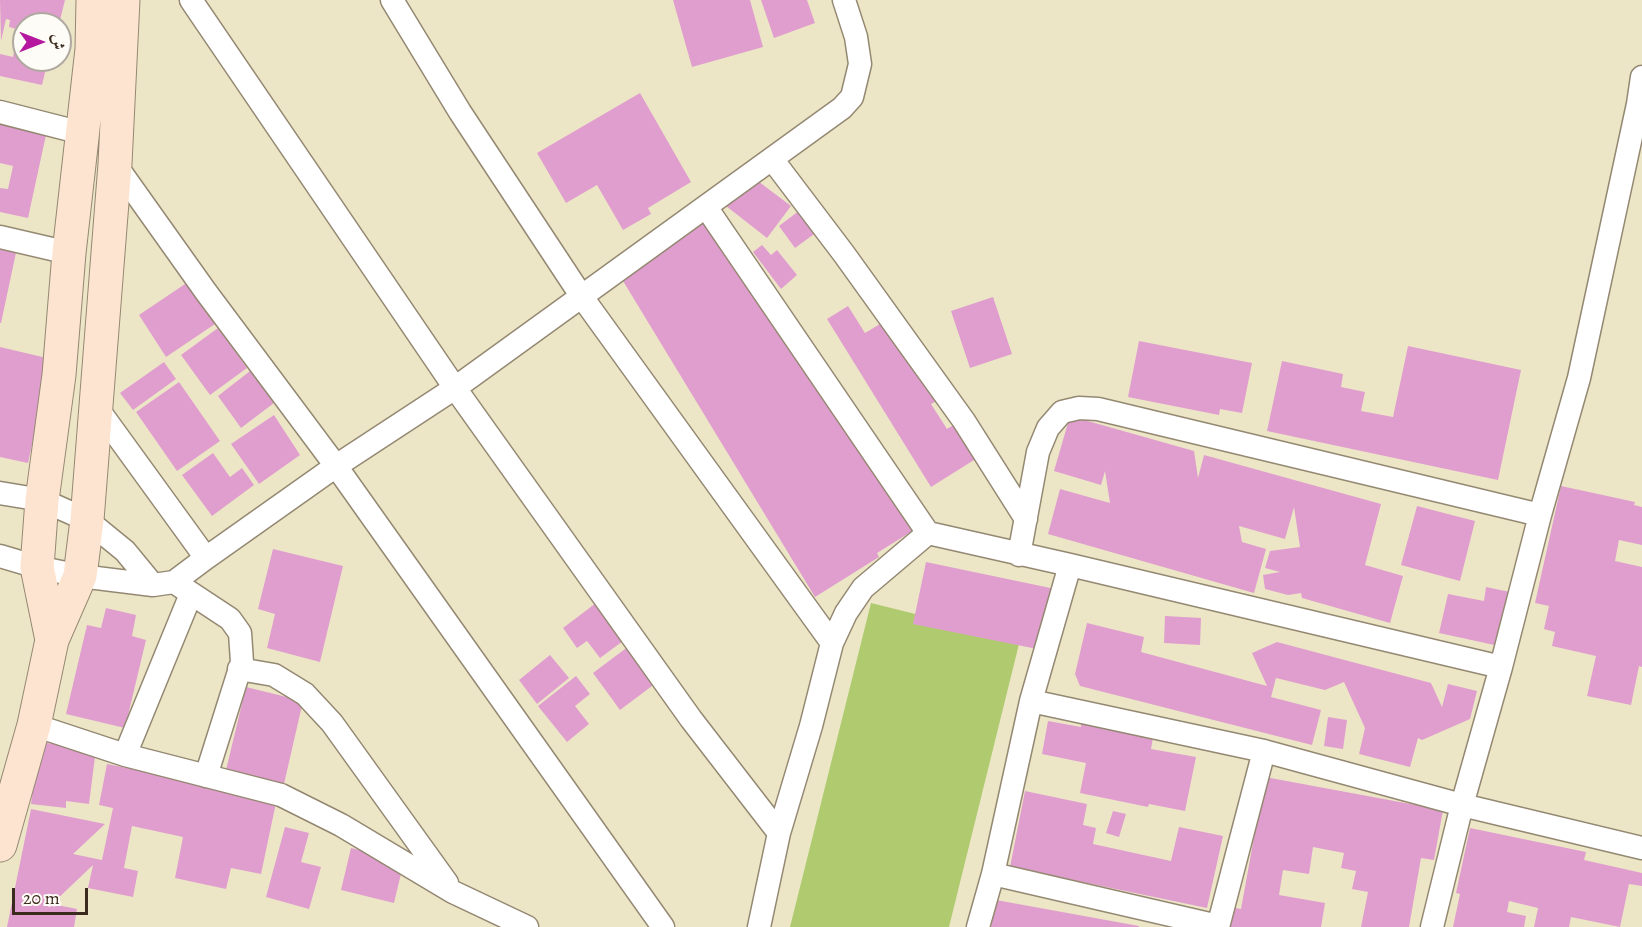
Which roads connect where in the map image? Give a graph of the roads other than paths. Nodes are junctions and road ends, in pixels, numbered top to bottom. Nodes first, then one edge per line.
1 (93, 0) edge
2 (123, 0) edge
3 (191, 0) edge
4 (844, 0) edge
5 (394, 1) edge
6 (1642, 77) edge
7 (0, 112) edge
8 (82, 133) junction
9 (772, 159) junction
10 (115, 164) junction
11 (706, 207) junction
12 (0, 237) edge
13 (69, 254) junction
14 (582, 297) junction
15 (455, 388) junction
16 (95, 405) junction
17 (336, 466) junction
18 (0, 494) edge
19 (42, 500) junction
20 (1540, 515) junction
21 (1026, 519) junction
22 (87, 520) junction
23 (928, 533) junction
24 (1019, 555) junction
25 (0, 556) edge
26 (206, 558) junction
27 (1070, 565) junction
28 (37, 567) junction
29 (80, 576) junction
30 (173, 587) junction
31 (52, 640) junction
32 (832, 643) junction
33 (1501, 667) junction
34 (239, 669) junction
35 (1031, 700) junction
36 (34, 725) junction
37 (1264, 751) junction
38 (125, 755) junction
39 (206, 776) junction
40 (5, 801) edge
41 (1462, 805) junction
42 (779, 833) junction
43 (0, 845) edge
44 (1642, 848) edge
45 (993, 874) junction
46 (453, 892) junction
47 (527, 927) edge
48 (663, 927) edge
49 (759, 927) edge
50 (978, 927) edge
51 (1218, 927) edge
52 (1432, 927) edge

1 - 8 main road
2 - 10 main road
3 - 15 street
4 - 9 street
5 - 14 street
6 - 20 street
7 - 8 street
8 - 13 main road
9 - 11 street
9 - 21 street
10 - 16 main road
10 - 17 street
11 - 14 street
11 - 23 street
12 - 13 street
13 - 19 main road
14 - 15 street
14 - 32 street
15 - 17 street
15 - 42 street
16 - 22 main road
16 - 26 street
17 - 26 street
17 - 48 street
18 - 19 street
19 - 22 street
19 - 28 main road
20 - 21 street
20 - 33 street
21 - 24 street
22 - 29 main road
22 - 30 street
23 - 24 street
23 - 32 street
24 - 27 street
25 - 28 street
26 - 30 street
27 - 33 street
27 - 35 street
28 - 29 street
28 - 31 main road
29 - 30 street
29 - 31 main road
30 - 34 street
30 - 38 street
31 - 36 main road
32 - 42 street
33 - 41 street
34 - 39 street
34 - 46 street
35 - 37 street
35 - 45 street
36 - 38 street
36 - 40 main road
37 - 41 street
37 - 51 street
38 - 39 street
39 - 46 street
40 - 43 main road
41 - 44 street
41 - 52 street
42 - 49 street
45 - 50 street
45 - 51 street
46 - 47 street

